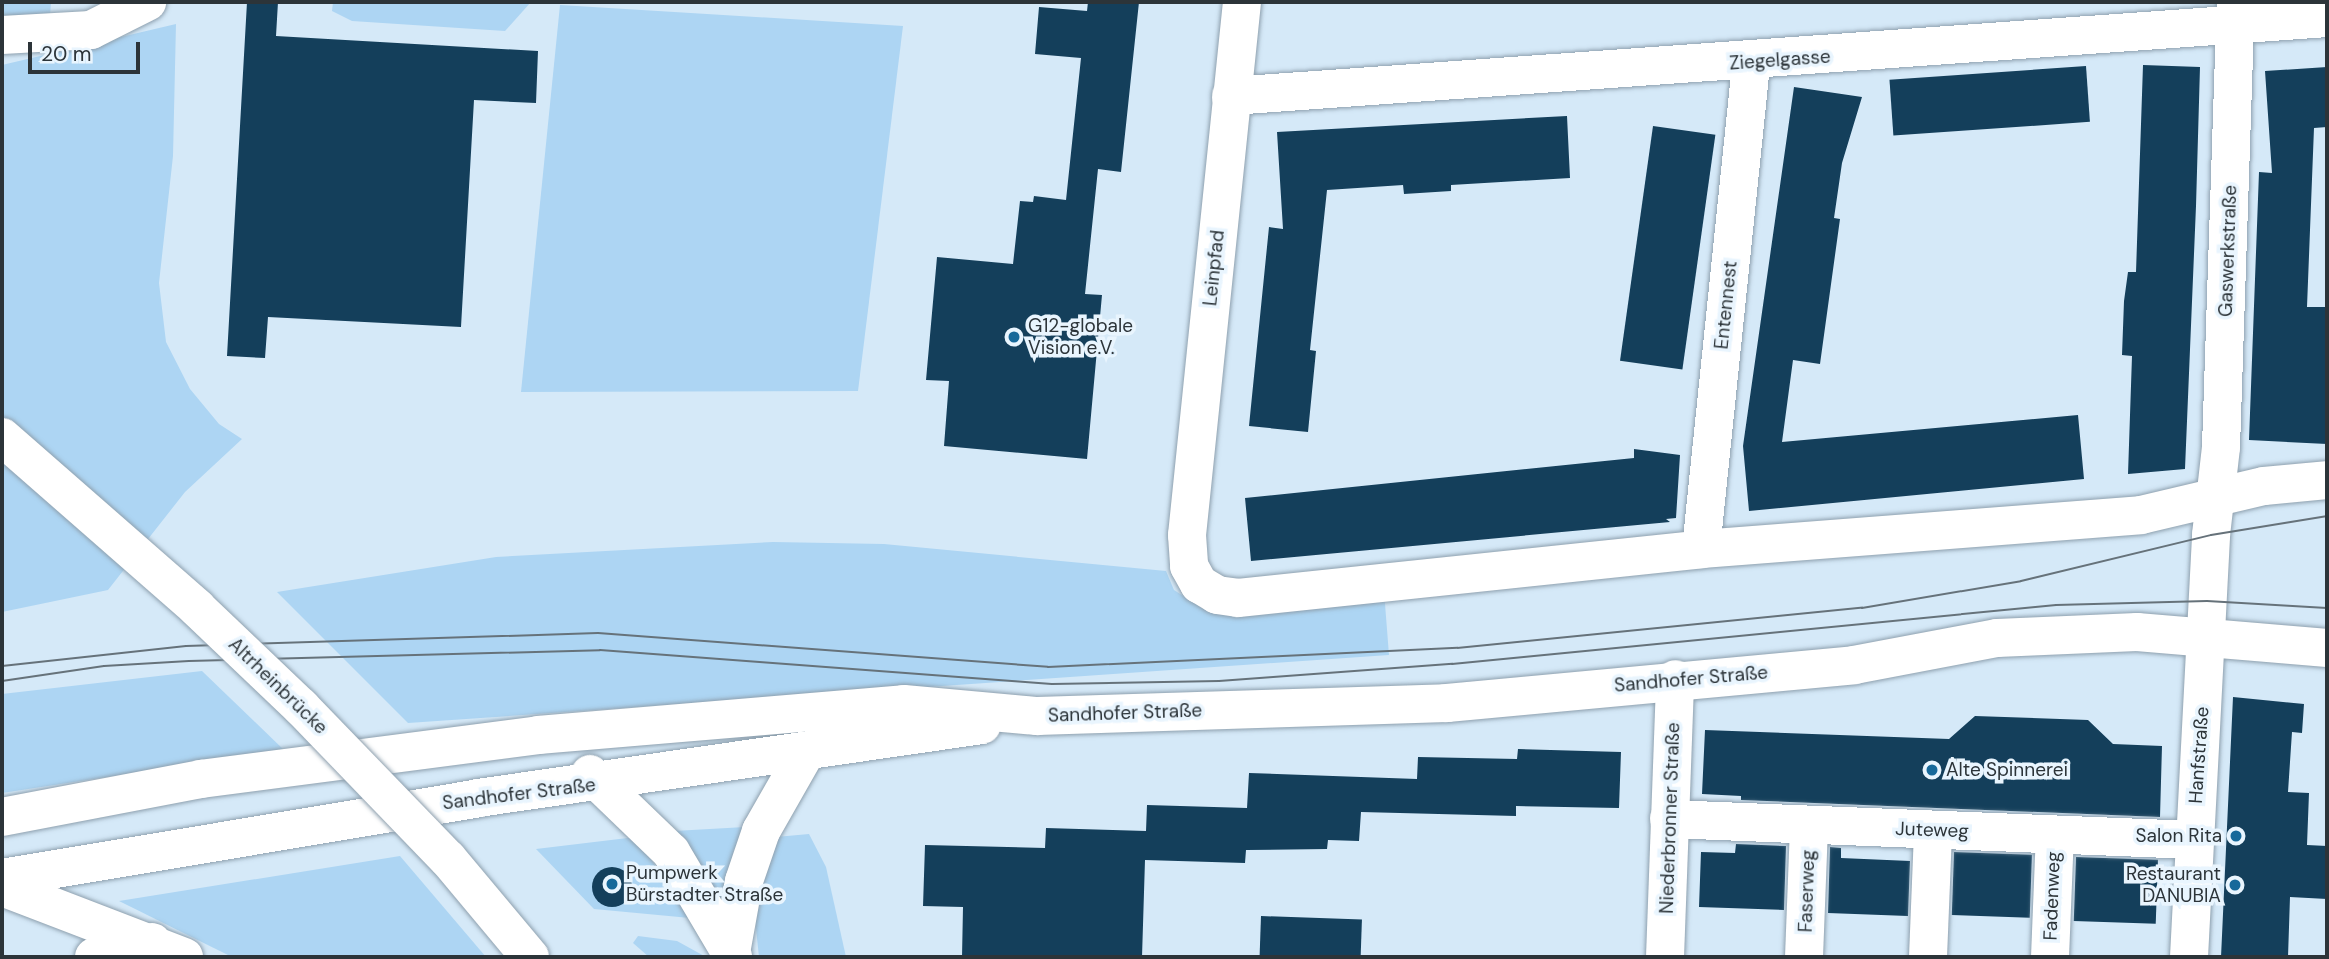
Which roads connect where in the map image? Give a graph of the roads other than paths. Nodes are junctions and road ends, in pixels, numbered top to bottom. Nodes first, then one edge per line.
1 (147, 2) edge
2 (1242, 2) edge
3 (104, 11) edge
4 (2236, 13) edge
5 (2327, 18) edge
6 (2, 35) edge
7 (1752, 62) junction
8 (1231, 96) junction
9 (2, 437) edge
10 (2327, 480) edge
11 (2215, 500) junction
12 (1701, 549) junction
13 (2206, 636) junction
14 (2327, 648) edge
15 (1675, 679) junction
16 (1037, 716) junction
17 (538, 735) junction
18 (806, 752) junction
19 (603, 783) junction
20 (2, 817) edge
21 (1669, 819) junction
22 (1810, 825) junction
23 (1933, 830) junction
24 (2055, 835) junction
25 (2194, 840) junction
26 (2, 878) edge
27 (2, 887) edge
28 (168, 949) edge
29 (732, 955) edge
30 (94, 957) edge
31 (530, 957) edge
32 (1665, 957) edge
33 (1804, 957) edge
34 (1928, 957) edge
35 (2050, 957) edge
36 (2189, 957) edge

1 - 3 street
2 - 8 street, Leinpfad
3 - 6 street
4 - 5 street, Ziegelgasse
4 - 7 street, Ziegelgasse
4 - 11 street, Gaswerkstraße
7 - 8 street, Ziegelgasse
7 - 12 street, Entennest
8 - 12 street, Leinpfad
9 - 31 street, Altrheinbrücke, bridge
10 - 11 street
11 - 12 street
11 - 13 street
13 - 14 street, Sandhofer Straße
13 - 15 street, Sandhofer Straße
13 - 25 street, Hanfstraße
15 - 16 street, Sandhofer Straße
15 - 21 street, Niederbronner Straße
16 - 17 street, Sandhofer Straße
16 - 18 street, Sandhofer Straße
17 - 19 street
17 - 20 street, Sandhofer Straße
18 - 19 street, Sandhofer Straße
18 - 29 street
19 - 26 street, Sandhofer Straße
19 - 29 street
21 - 22 street, Juteweg
21 - 32 street, Niederbronner Straße
22 - 23 street, Juteweg
22 - 33 street, Faserweg
23 - 24 street, Juteweg
23 - 34 street
24 - 25 street, Juteweg
24 - 35 street, Fadenweg
25 - 36 street, Hanfstraße
27 - 28 street
28 - 30 street

